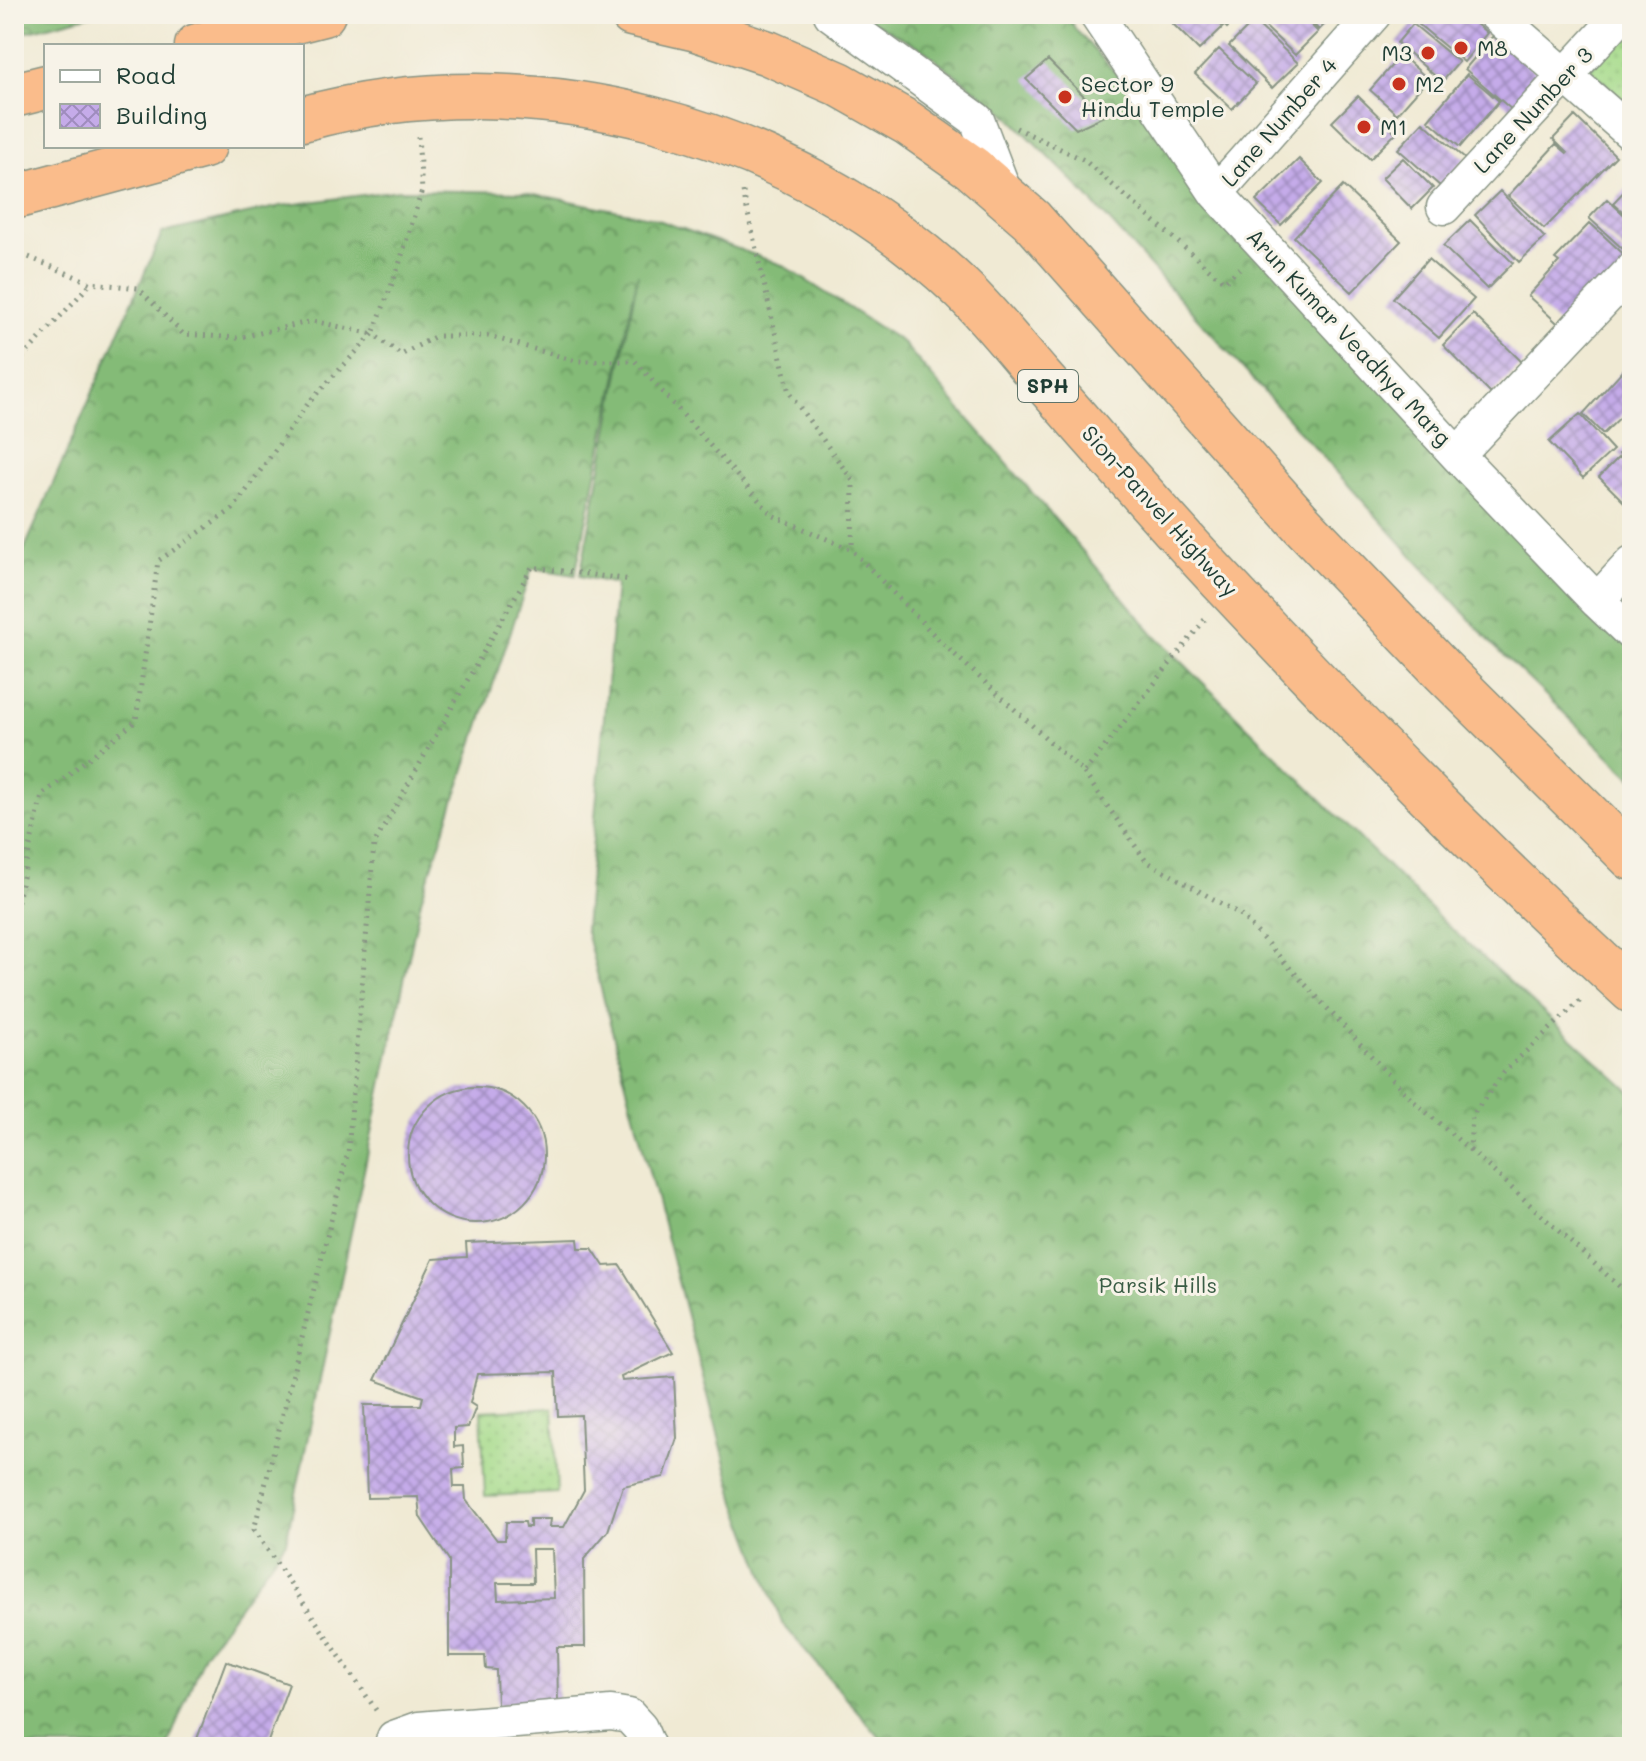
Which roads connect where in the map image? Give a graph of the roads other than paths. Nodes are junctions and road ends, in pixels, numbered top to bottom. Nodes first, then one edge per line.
1 (323, 14) edge
2 (632, 14) edge
3 (831, 14) edge
4 (1096, 14) edge
5 (1374, 14) edge
6 (1495, 14) edge
7 (1622, 14) edge
8 (205, 44) edge
9 (1565, 77) junction
10 (44, 88) edge
11 (14, 95) edge
12 (304, 119) edge
13 (1632, 134) edge
14 (197, 148) edge
15 (1216, 193) junction
16 (14, 197) edge
17 (1006, 197) junction
18 (1444, 207) dead end
19 (1632, 270) edge
20 (1457, 455) junction
21 (1632, 563) edge
22 (1597, 601) junction
23 (1632, 634) edge
24 (1632, 858) edge
25 (1621, 981) edge
26 (392, 1742) edge
27 (648, 1747) edge

1 - 8 highway
2 - 17 highway
3 - 17 street
4 - 15 street, Arun Kumar Veadhya Marg
5 - 15 street, Lane Number 4
6 - 9 street
7 - 9 street, Lane Number 3
9 - 13 street
9 - 18 street, Lane Number 3
10 - 11 highway
12 - 25 highway, Sion-Panvel Highway / SPH
14 - 16 highway
15 - 20 street, Arun Kumar Veadhya Marg
17 - 24 highway
19 - 20 street
20 - 22 street, Arun Kumar Veadhya Marg
21 - 22 street
22 - 23 street, Arun Kumar Veadhya Marg
26 - 27 street

